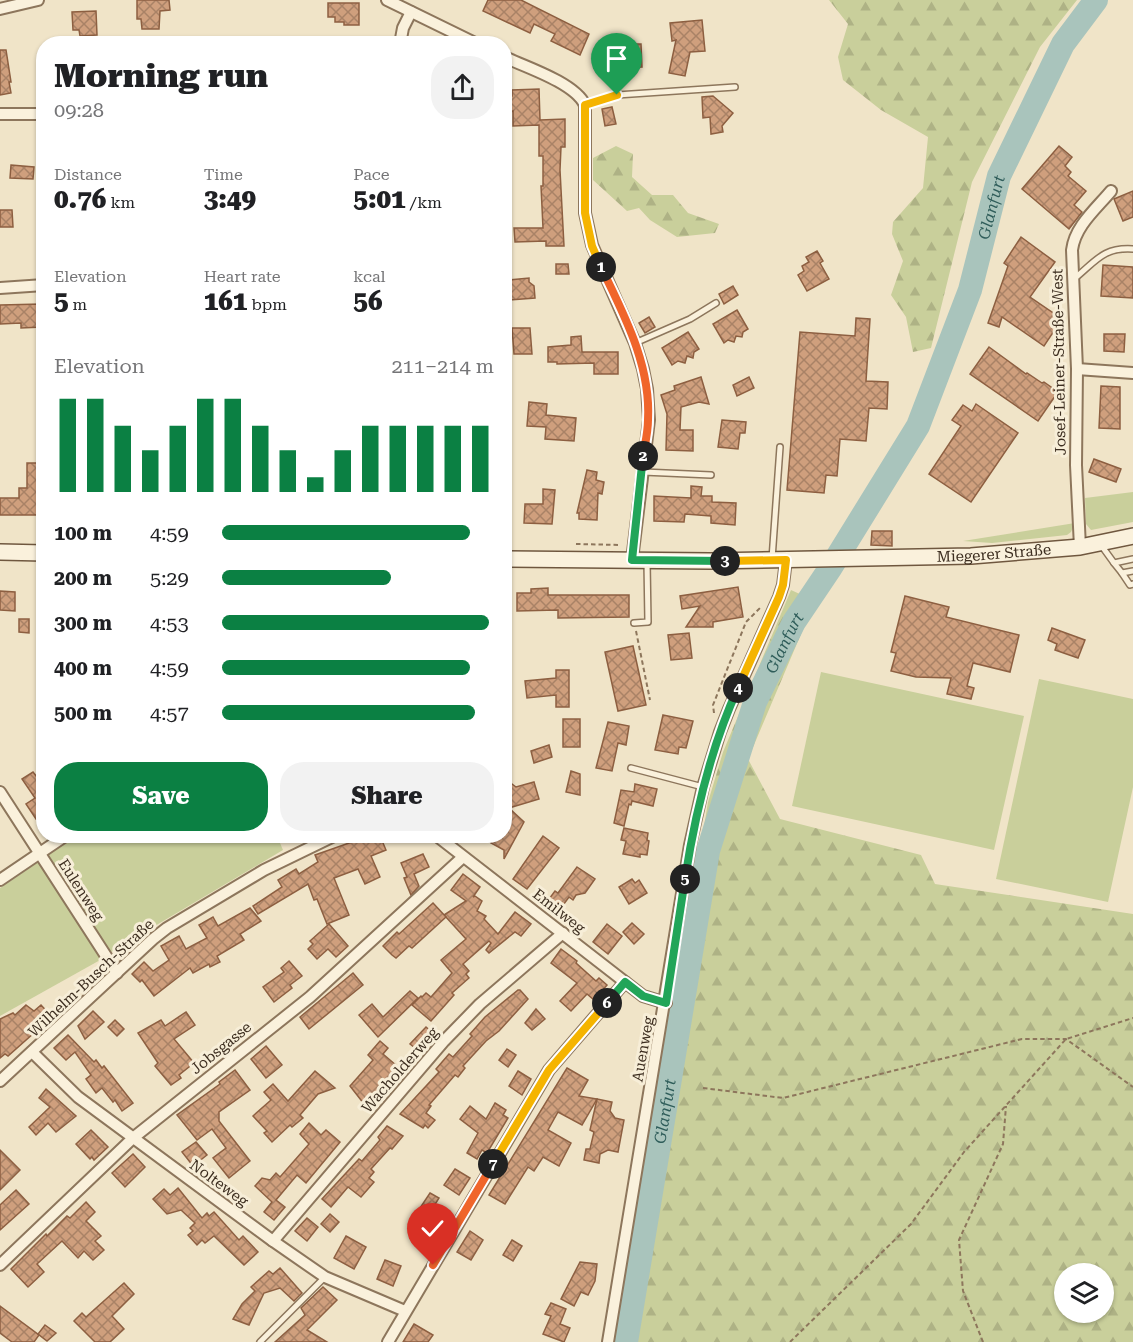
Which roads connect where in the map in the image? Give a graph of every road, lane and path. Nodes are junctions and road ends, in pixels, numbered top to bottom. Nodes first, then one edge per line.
1 (38, 0) edge
2 (387, 0) edge
3 (0, 9) edge
4 (411, 12) junction
5 (402, 36) edge
6 (460, 36) edge
7 (512, 61) edge
8 (735, 87) dead end
9 (585, 105) junction
10 (0, 114) edge
11 (36, 114) edge
12 (1111, 191) dead end
13 (1133, 249) edge
14 (1073, 280) junction
15 (36, 286) edge
16 (0, 288) edge
17 (716, 303) dead end
18 (635, 343) junction
19 (1077, 369) junction
20 (1133, 373) edge
21 (780, 447) dead end
22 (641, 471) junction
23 (711, 475) dead end
24 (1133, 536) edge
25 (1100, 544) junction
26 (1080, 547) junction
27 (0, 552) edge
28 (36, 553) edge
29 (512, 559) edge
30 (1133, 559) edge
31 (632, 560) junction
32 (779, 560) junction
33 (647, 561) junction
34 (1114, 563) junction
35 (1133, 571) edge
36 (1122, 573) junction
37 (1133, 584) edge
38 (766, 602) dead end
39 (634, 623) joint
40 (650, 700) dead end
41 (720, 732) junction
42 (631, 768) dead end
43 (703, 787) junction
44 (0, 792) edge
45 (54, 843) edge
46 (320, 843) edge
47 (446, 843) edge
48 (39, 853) junction
49 (463, 857) junction
50 (0, 880) edge
51 (563, 933) junction
52 (117, 973) junction
53 (625, 982) junction
54 (666, 1003) junction
55 (1133, 1018) edge
56 (1066, 1039) junction
57 (32, 1052) junction
58 (0, 1081) edge
59 (1133, 1087) edge
60 (703, 1088) dead end
61 (1006, 1105) junction
62 (133, 1138) junction
63 (273, 1241) junction
64 (0, 1265) edge
65 (326, 1276) junction
66 (405, 1311) junction
67 (260, 1342) edge
68 (388, 1342) edge
69 (608, 1342) edge
70 (790, 1342) edge
71 (984, 1342) edge

1 - 3 street
2 - 4 street
4 - 5 street
4 - 6 street
7 - 9 street
8 - 9 lane
9 - 18 street
10 - 11 street
12 - 14 street, Josef-Leiner-Straße-West
13 - 14 lane
14 - 19 street, Josef-Leiner-Straße-West
15 - 16 street
17 - 18 lane
18 - 22 street
19 - 20 street
19 - 26 street, Josef-Leiner-Straße-West
21 - 32 lane
22 - 23 lane
22 - 31 street
24 - 25 main road, Miegerer Straße
25 - 26 main road, Miegerer Straße
25 - 34 lane
26 - 32 main road, Miegerer Straße
27 - 28 main road
29 - 31 main road, Miegerer Straße
30 - 34 lane
31 - 33 main road, Miegerer Straße
32 - 33 main road, Miegerer Straße
32 - 41 street, Auenweg
33 - 39 lane
34 - 36 lane
35 - 36 lane
36 - 37 lane
38 - 41 path
39 - 40 path
41 - 43 street, Auenweg
42 - 43 lane
43 - 54 street, Auenweg
44 - 48 street, Eulenweg
45 - 48 street
46 - 52 street, Wilhelm-Busch-Straße
47 - 49 street, Emilweg
48 - 50 street
48 - 52 street, Eulenweg
49 - 51 street, Emilweg
49 - 62 street, Jobsgasse
51 - 53 street, Emilweg
51 - 63 street, Wacholderweg
52 - 57 street, Wilhelm-Busch-Straße
53 - 54 street, Emilweg
53 - 66 street
54 - 69 street, Auenweg
55 - 56 path
56 - 59 path
56 - 60 path
56 - 61 path
57 - 58 street, Wilhelm-Busch-Straße
57 - 62 street, Nolteweg
61 - 70 path
61 - 71 path
62 - 63 street, Nolteweg
62 - 64 street, Jobsgasse
63 - 65 street, Nolteweg
65 - 66 street, Nolteweg
65 - 67 lane
66 - 68 street

